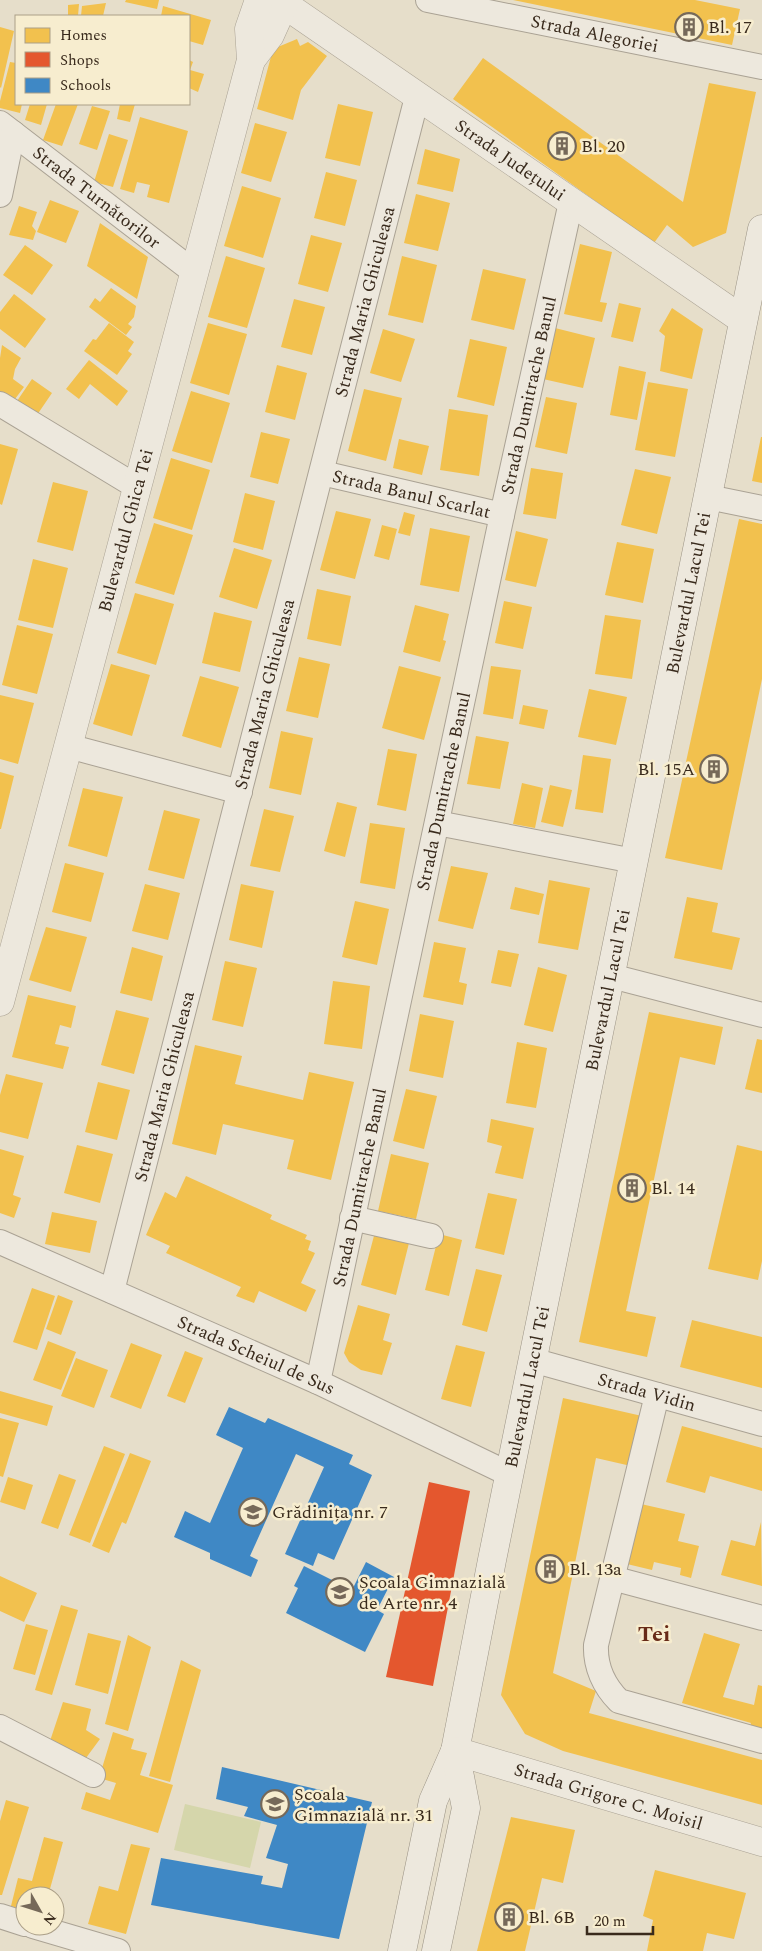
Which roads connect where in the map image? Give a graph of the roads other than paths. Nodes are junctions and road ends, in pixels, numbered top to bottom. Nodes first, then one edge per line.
1 (428, 0) edge
2 (277, 1) edge
3 (762, 67) edge
4 (418, 97) junction
5 (7, 128) edge
6 (0, 195) edge
7 (571, 202) junction
8 (762, 229) edge
9 (194, 272) junction
10 (744, 320) junction
11 (0, 404) edge
12 (322, 473) junction
13 (137, 487) junction
14 (708, 497) junction
15 (762, 508) edge
16 (502, 515) junction
17 (68, 746) junction
18 (240, 792) junction
19 (437, 823) junction
20 (634, 861) junction
21 (611, 976) junction
22 (0, 1002) edge
23 (762, 1015) edge
24 (352, 1218) junction
25 (431, 1236) dead end
26 (0, 1242) edge
27 (112, 1291) junction
28 (532, 1360) junction
29 (318, 1382) junction
30 (657, 1395) junction
31 (762, 1424) edge
32 (509, 1474) junction
33 (612, 1578) junction
34 (762, 1618) edge
35 (0, 1727) edge
36 (762, 1742) edge
37 (455, 1751) junction
38 (93, 1776) dead end
39 (762, 1842) edge
40 (0, 1916) edge
41 (15, 1921) edge
42 (65, 1936) edge
43 (113, 1950) edge
44 (402, 1951) edge
45 (436, 1951) edge

1 - 3 street, Strada Alegoriei
2 - 4 main road, Strada Județului
2 - 9 main road, Bulevardul Ghica Tei
4 - 7 main road, Strada Județului
4 - 12 street, Strada Maria Ghiculeasa
5 - 6 street
5 - 9 street, Strada Turnătorilor
7 - 10 main road, Strada Județului
7 - 16 street, Strada Dumitrache Banul
8 - 10 main road, Bulevardul Lacul Tei
9 - 13 main road, Bulevardul Ghica Tei
10 - 14 main road, Bulevardul Lacul Tei
11 - 13 street
12 - 16 street, Strada Banul Scarlat
12 - 18 street, Strada Maria Ghiculeasa
13 - 17 main road, Bulevardul Ghica Tei
14 - 15 street
14 - 20 main road, Bulevardul Lacul Tei
16 - 19 street, Strada Dumitrache Banul
17 - 18 street
17 - 22 main road, Bulevardul Ghica Tei
18 - 27 street, Strada Maria Ghiculeasa
19 - 20 street
19 - 24 street, Strada Dumitrache Banul
20 - 21 main road, Bulevardul Lacul Tei
21 - 23 street
21 - 28 main road, Bulevardul Lacul Tei
24 - 25 street
24 - 29 street, Strada Dumitrache Banul
26 - 27 street, Strada Scheiul de Sus
27 - 29 street, Strada Scheiul de Sus
28 - 30 street, Strada Vidin
28 - 32 main road, Bulevardul Lacul Tei
29 - 32 street, Strada Scheiul de Sus
30 - 31 street, Strada Vidin
30 - 33 street
32 - 37 main road, Bulevardul Lacul Tei
33 - 34 street
33 - 36 street
35 - 38 street
37 - 39 main road, Strada Grigore C. Moisil
37 - 44 main road, Bulevardul Lacul Tei
37 - 45 main road, Bulevardul Lacul Tei
40 - 41 street
42 - 43 street

